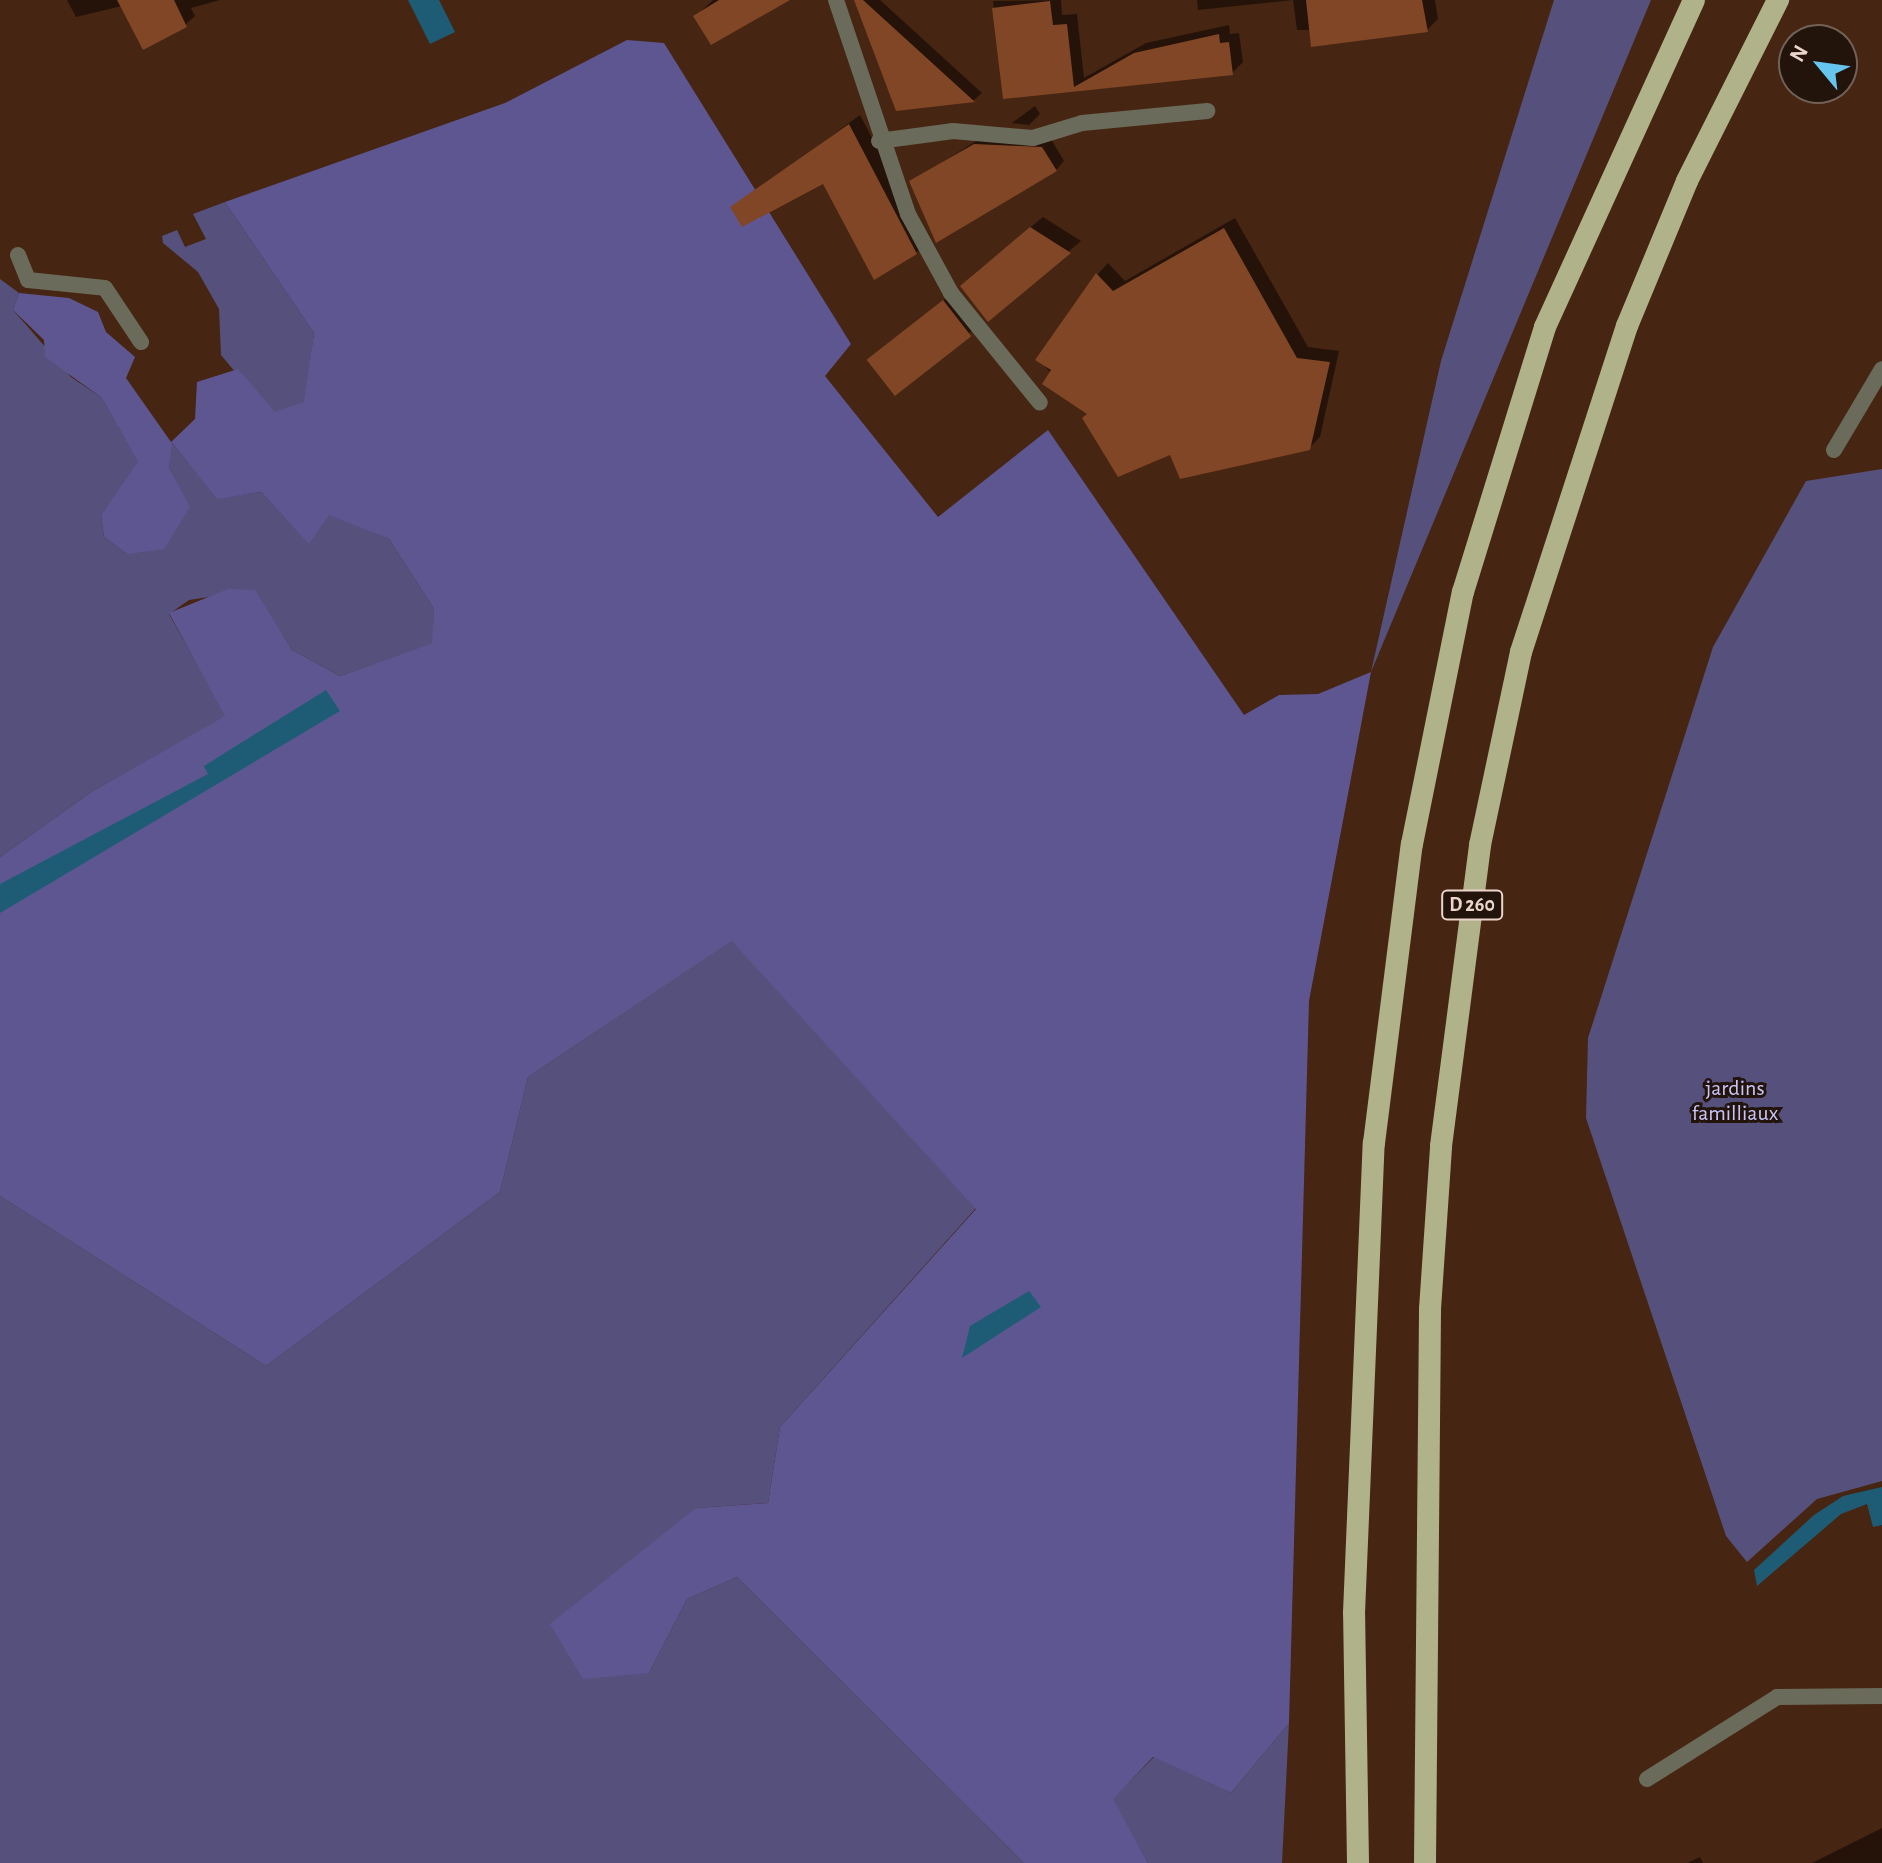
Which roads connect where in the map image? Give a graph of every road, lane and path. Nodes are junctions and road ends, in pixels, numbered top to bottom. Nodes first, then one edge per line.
1 (836, 0) edge
2 (1694, 0) edge
3 (1778, 0) edge
4 (1207, 111) dead end
5 (879, 141) junction
6 (18, 255) dead end
7 (141, 342) dead end
8 (1882, 369) edge
9 (1040, 403) dead end
10 (1834, 450) dead end
11 (1882, 1696) edge
12 (1647, 1779) dead end
13 (1358, 1863) edge
14 (1425, 1863) edge

1 - 5 street
2 - 13 highway
3 - 14 highway, D 260
4 - 5 street
5 - 9 street
6 - 7 street
8 - 10 street
11 - 12 street

